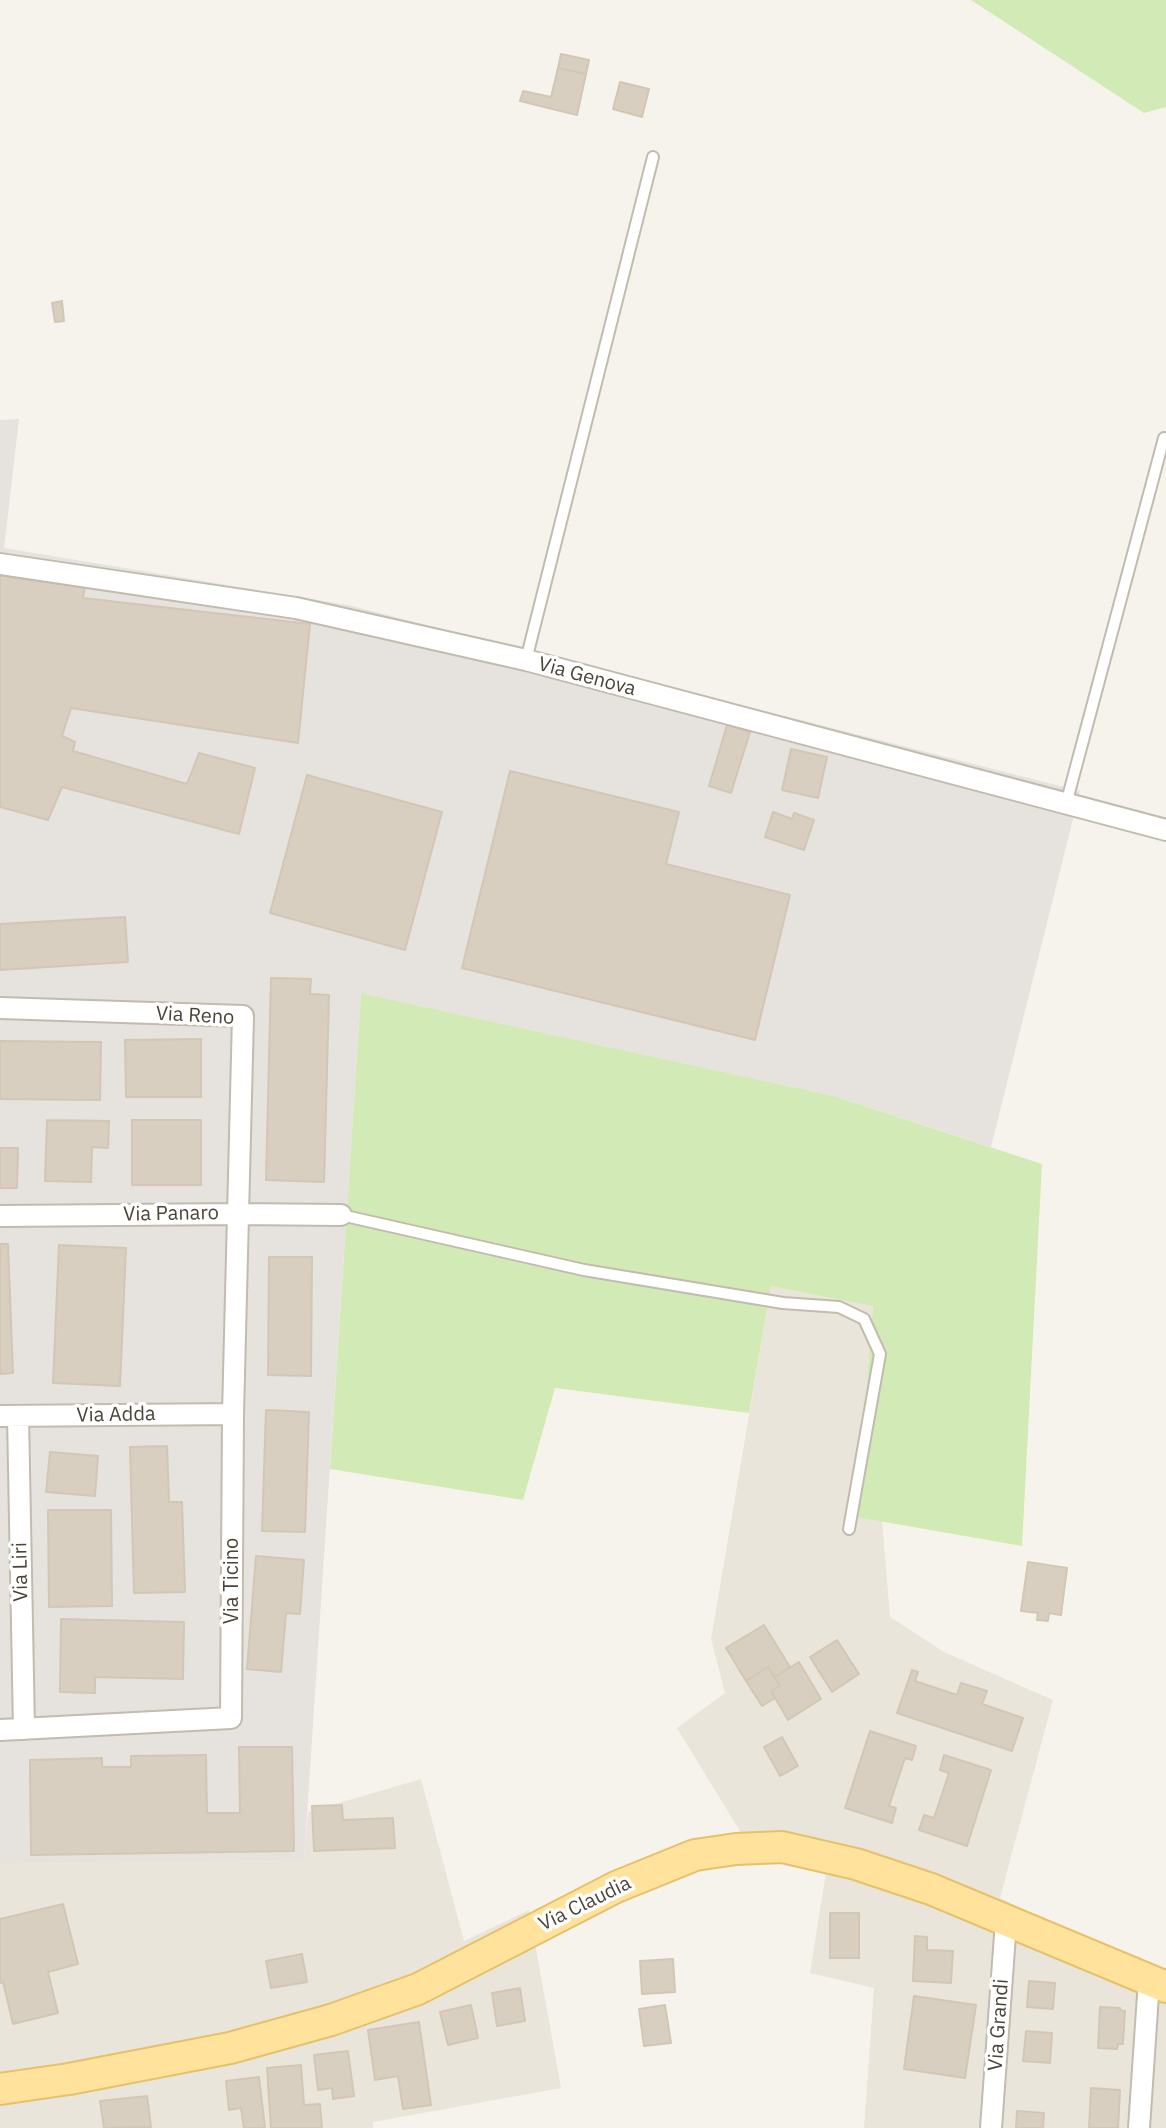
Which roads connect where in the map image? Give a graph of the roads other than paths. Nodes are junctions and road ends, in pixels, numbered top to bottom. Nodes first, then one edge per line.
1 (653, 157) dead end
2 (1164, 438) dead end
3 (0, 564) edge
4 (526, 660) junction
5 (1066, 804) junction
6 (1166, 830) edge
7 (0, 1008) edge
8 (238, 1214) junction
9 (341, 1215) joint
10 (0, 1216) edge
11 (233, 1414) junction
12 (9, 1416) edge
13 (849, 1529) dead end
14 (24, 1729) junction
15 (0, 1730) edge
16 (1006, 1921) junction
17 (1158, 1983) edge
18 (0, 2089) edge
19 (991, 2128) edge
20 (1139, 2128) edge

1 - 4 lane
2 - 5 lane
3 - 4 street, Via Genova
4 - 5 street, Via Genova
5 - 6 street, Via Genova
7 - 8 street, Via Reno
8 - 9 street, Via Panaro
8 - 10 street, Via Panaro
8 - 11 street, Via Ticino
9 - 13 lane
11 - 12 street, Via Adda
11 - 14 street, Via Ticino
12 - 14 street, Via Liri
14 - 15 street, Via Ticino
16 - 17 main road, Via Claudia
16 - 18 main road, Via Claudia
16 - 19 street, Via Grandi
17 - 20 street

